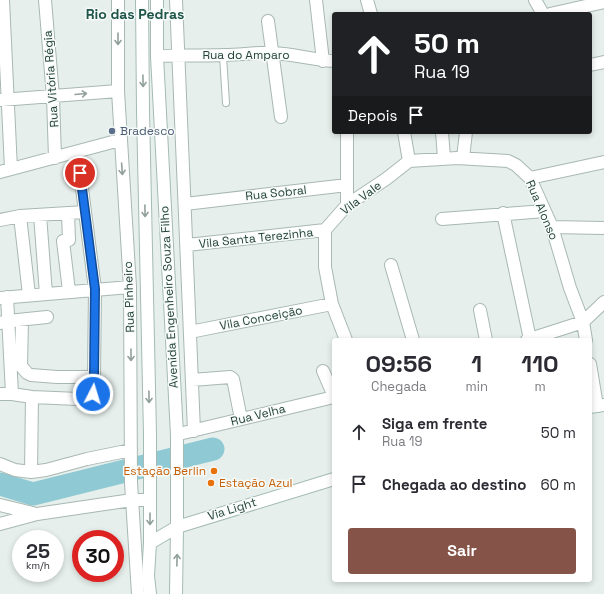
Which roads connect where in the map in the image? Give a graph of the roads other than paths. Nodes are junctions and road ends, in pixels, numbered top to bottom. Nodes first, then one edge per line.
1 (3, 0) edge
2 (45, 0) edge
3 (118, 0) edge
4 (142, 0) edge
5 (157, 0) edge
6 (176, 0) edge
7 (316, 0) edge
8 (367, 0) edge
9 (535, 0) edge
10 (603, 5) edge
11 (370, 12) edge
12 (542, 12) edge
13 (562, 12) edge
14 (268, 21) dead end
15 (272, 53) junction
16 (179, 55) junction
17 (157, 56) junction
18 (224, 56) junction
19 (329, 61) edge
20 (604, 62) edge
21 (592, 65) edge
22 (118, 91) junction
23 (53, 97) junction
24 (4, 100) edge
25 (226, 104) dead end
26 (281, 117) dead end
27 (347, 134) edge
28 (404, 134) edge
29 (442, 134) edge
30 (466, 134) edge
31 (120, 140) junction
32 (55, 158) junction
33 (444, 158) junction
34 (463, 158) junction
35 (409, 161) junction
36 (604, 162) edge
37 (6, 171) edge
38 (80, 173) dead end
39 (530, 178) junction
40 (347, 185) junction
41 (185, 204) junction
42 (347, 205) junction
43 (545, 211) junction
44 (85, 212) junction
45 (68, 213) junction
46 (503, 213) junction
47 (40, 215) junction
48 (20, 216) junction
49 (442, 219) dead end
50 (0, 220) edge
51 (552, 227) junction
52 (604, 228) edge
53 (325, 230) junction
54 (187, 244) junction
55 (391, 265) dead end
56 (130, 287) junction
57 (95, 289) junction
58 (69, 291) junction
59 (46, 294) junction
60 (29, 295) junction
61 (3, 297) edge
62 (604, 302) edge
63 (332, 304) junction
64 (480, 310) dead end
65 (47, 317) dead end
66 (22, 320) junction
67 (4, 322) edge
68 (583, 322) junction
69 (190, 332) junction
70 (345, 338) edge
71 (412, 338) edge
72 (486, 338) edge
73 (528, 338) edge
74 (534, 338) edge
75 (586, 338) edge
76 (323, 370) dead end
77 (592, 376) edge
78 (57, 377) junction
79 (94, 377) junction
80 (192, 380) junction
81 (332, 392) edge
82 (6, 394) edge
83 (32, 397) junction
84 (56, 397) junction
85 (332, 397) edge
86 (597, 406) edge
87 (241, 419) junction
88 (185, 431) junction
89 (131, 456) junction
90 (0, 464) edge
91 (31, 472) junction
92 (332, 480) edge
93 (150, 497) junction
94 (132, 500) junction
95 (0, 505) edge
96 (37, 514) junction
97 (0, 524) edge
98 (177, 527) junction
99 (150, 543) junction
100 (138, 594) edge
101 (150, 594) edge
102 (176, 594) edge

1 - 24 street
2 - 23 street, Rua Vitória Régia
3 -> 22 street, Rua Pinheiro
4 -> 93 street, Avenida Engenheiro Souza Filho
5 - 17 street, Avenida Engenheiro Souza Filho
6 - 16 street
7 - 19 street
8 - 11 street
9 - 12 street
10 - 13 street
14 - 15 street
15 - 18 street, Rua do Amparo
15 - 19 street, Rua do Amparo
15 - 26 street
16 - 17 street, Rua do Amparo
16 - 18 street, Rua do Amparo
16 - 41 street
17 - 88 street, Avenida Engenheiro Souza Filho
18 - 25 lane
20 - 21 street
23 -> 22 street
22 - 31 street, Rua Pinheiro
23 - 24 street
23 - 32 street, Rua Vitória Régia
24 - 37 street
27 - 40 street
28 - 35 street
29 - 33 street
30 - 34 street
31 - 32 street
31 -> 56 street, Rua Pinheiro
32 - 37 street
33 - 34 street, Rua Alonso
33 - 35 street, Rua Alonso
34 - 39 street, Rua Alonso
35 - 42 street, Vila Vale
36 - 39 street
38 - 44 street
39 - 43 street, Rua Alonso
40 - 41 street, Rua Sobral
40 - 42 street
41 - 54 street
42 - 53 street, Vila Vale
43 - 46 street
43 - 51 street, Rua Alonso
44 - 45 street
44 - 57 street
45 - 47 street
45 - 58 street
46 - 49 street
46 - 73 street
47 - 48 street
47 - 59 street
48 - 50 street
48 - 60 street
51 - 52 street
51 - 68 street, Rua Alonso
53 - 54 street, Vila Santa Terezinha
53 - 63 street
54 - 69 street
55 - 71 street
56 - 57 street
56 -> 89 street, Rua Pinheiro
57 - 58 street
57 - 79 street
58 - 59 street
59 - 60 street
60 - 61 street
61 - 67 street
62 - 68 street
63 - 69 street, Vila Conceição
63 - 70 street
64 - 72 street
65 - 66 street
66 - 67 street
66 - 78 street
67 - 82 street
68 - 74 street
68 - 75 street, Rua Alonso
69 - 80 street
76 - 81 street
77 - 86 street
78 - 79 street
78 - 84 street
79 - 84 street
80 - 87 street
80 - 88 street
82 - 83 street
83 - 84 street
83 - 91 street
85 - 87 street, Rua Velha
87 - 88 street, Rua Velha
88 - 98 street, Avenida Engenheiro Souza Filho
89 - 91 street
89 - 94 street, Rua Pinheiro
90 - 91 street
92 - 98 street, Via Light
93 - 94 street
93 -> 99 street, Avenida Engenheiro Souza Filho
94 - 96 street
94 - 100 street, Rua Pinheiro
95 - 96 street
96 - 97 street
98 - 99 street, Via Light
102 -> 98 street, Avenida Engenheiro Souza Filho
99 - 101 street, Avenida Engenheiro Souza Filho

